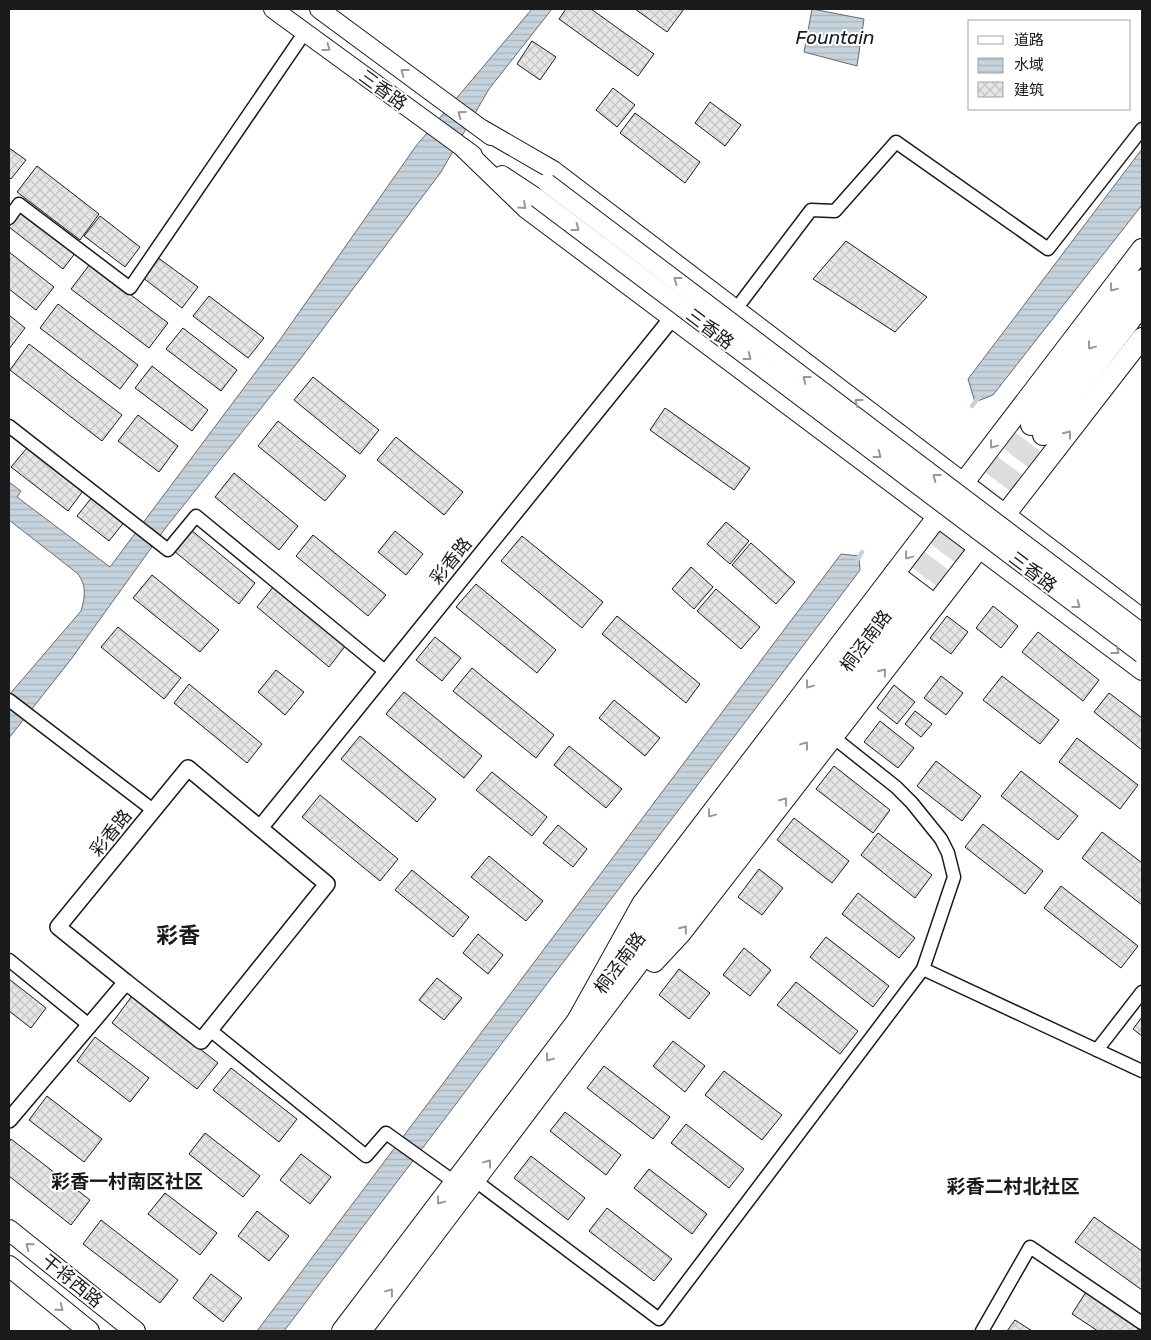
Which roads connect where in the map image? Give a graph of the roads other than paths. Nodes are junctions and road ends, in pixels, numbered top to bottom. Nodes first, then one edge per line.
1 (274, 9) edge
2 (319, 9) edge
3 (305, 32) junction
4 (480, 128) junction
5 (1142, 129) edge
6 (461, 147) junction
7 (9, 218) edge
8 (1142, 249) edge
9 (1142, 280) edge
10 (1142, 305) edge
11 (736, 309) junction
12 (672, 318) junction
13 (1142, 338) edge
14 (1009, 424) junction
15 (9, 426) edge
16 (1051, 456) junction
17 (964, 482) junction
18 (1006, 514) junction
19 (937, 517) junction
20 (979, 548) junction
21 (894, 574) junction
22 (906, 600) tunnel mouth
23 (935, 606) junction
24 (1142, 618) edge
25 (1142, 633) edge
26 (1142, 654) edge
27 (1142, 671) edge
28 (386, 672) junction
29 (9, 700) edge
30 (833, 737) junction
31 (153, 810) junction
32 (260, 828) junction
33 (9, 960) edge
34 (923, 969) junction
35 (126, 982) junction
36 (1142, 992) edge
37 (584, 1024) junction
38 (89, 1025) junction
39 (210, 1030) junction
40 (1097, 1050) junction
41 (1142, 1071) edge
42 (9, 1120) edge
43 (465, 1181) junction
44 (9, 1230) edge
45 (9, 1266) edge
46 (1142, 1323) edge
47 (89, 1331) edge
48 (135, 1331) edge
49 (342, 1331) edge
50 (361, 1331) edge
51 (982, 1331) edge

1 - 3 main road, 三香路
4 -> 2 main road, 三香路
3 -> 6 main road, 三香路
3 - 7 street
4 - 11 main road
25 -> 4 main road, 三香路, bridge
5 - 11 street
6 -> 12 main road
6 -> 26 main road, 三香路, bridge
8 -> 14 main road
9 -> 10 main road
17 -> 11 main road
12 - 19 main road
12 - 28 street, 彩香路
16 -> 13 main road
14 - 16 main road
14 -> 17 main road
15 - 28 street
16 - 18 main road
17 - 18 main road
17 - 19 main road
18 - 20 main road
18 - 24 main road
19 - 20 main road
19 -> 21 main road
20 - 23 main road
20 -> 27 main road
21 - 23 main road
21 -> 37 main road
22 - 37 main road, 桐泾南路
30 -> 23 main road
28 - 32 street, 彩香路
29 - 31 street
30 - 34 street
37 -> 30 main road
31 - 32 street, 彩香路
31 - 35 street, 彩香路
32 - 39 street, 彩香路
33 - 38 street
34 - 40 street
34 - 43 street
35 - 38 street
35 - 39 street, 彩香路
36 - 40 street
37 - 43 main road, 桐泾南路
38 - 42 street
39 - 43 street
40 - 41 street
43 -> 49 main road, 桐泾南路
50 -> 43 main road, 桐泾南路
48 -> 44 main road, 干将西路
45 -> 47 main road, 干将西路
46 - 51 street

